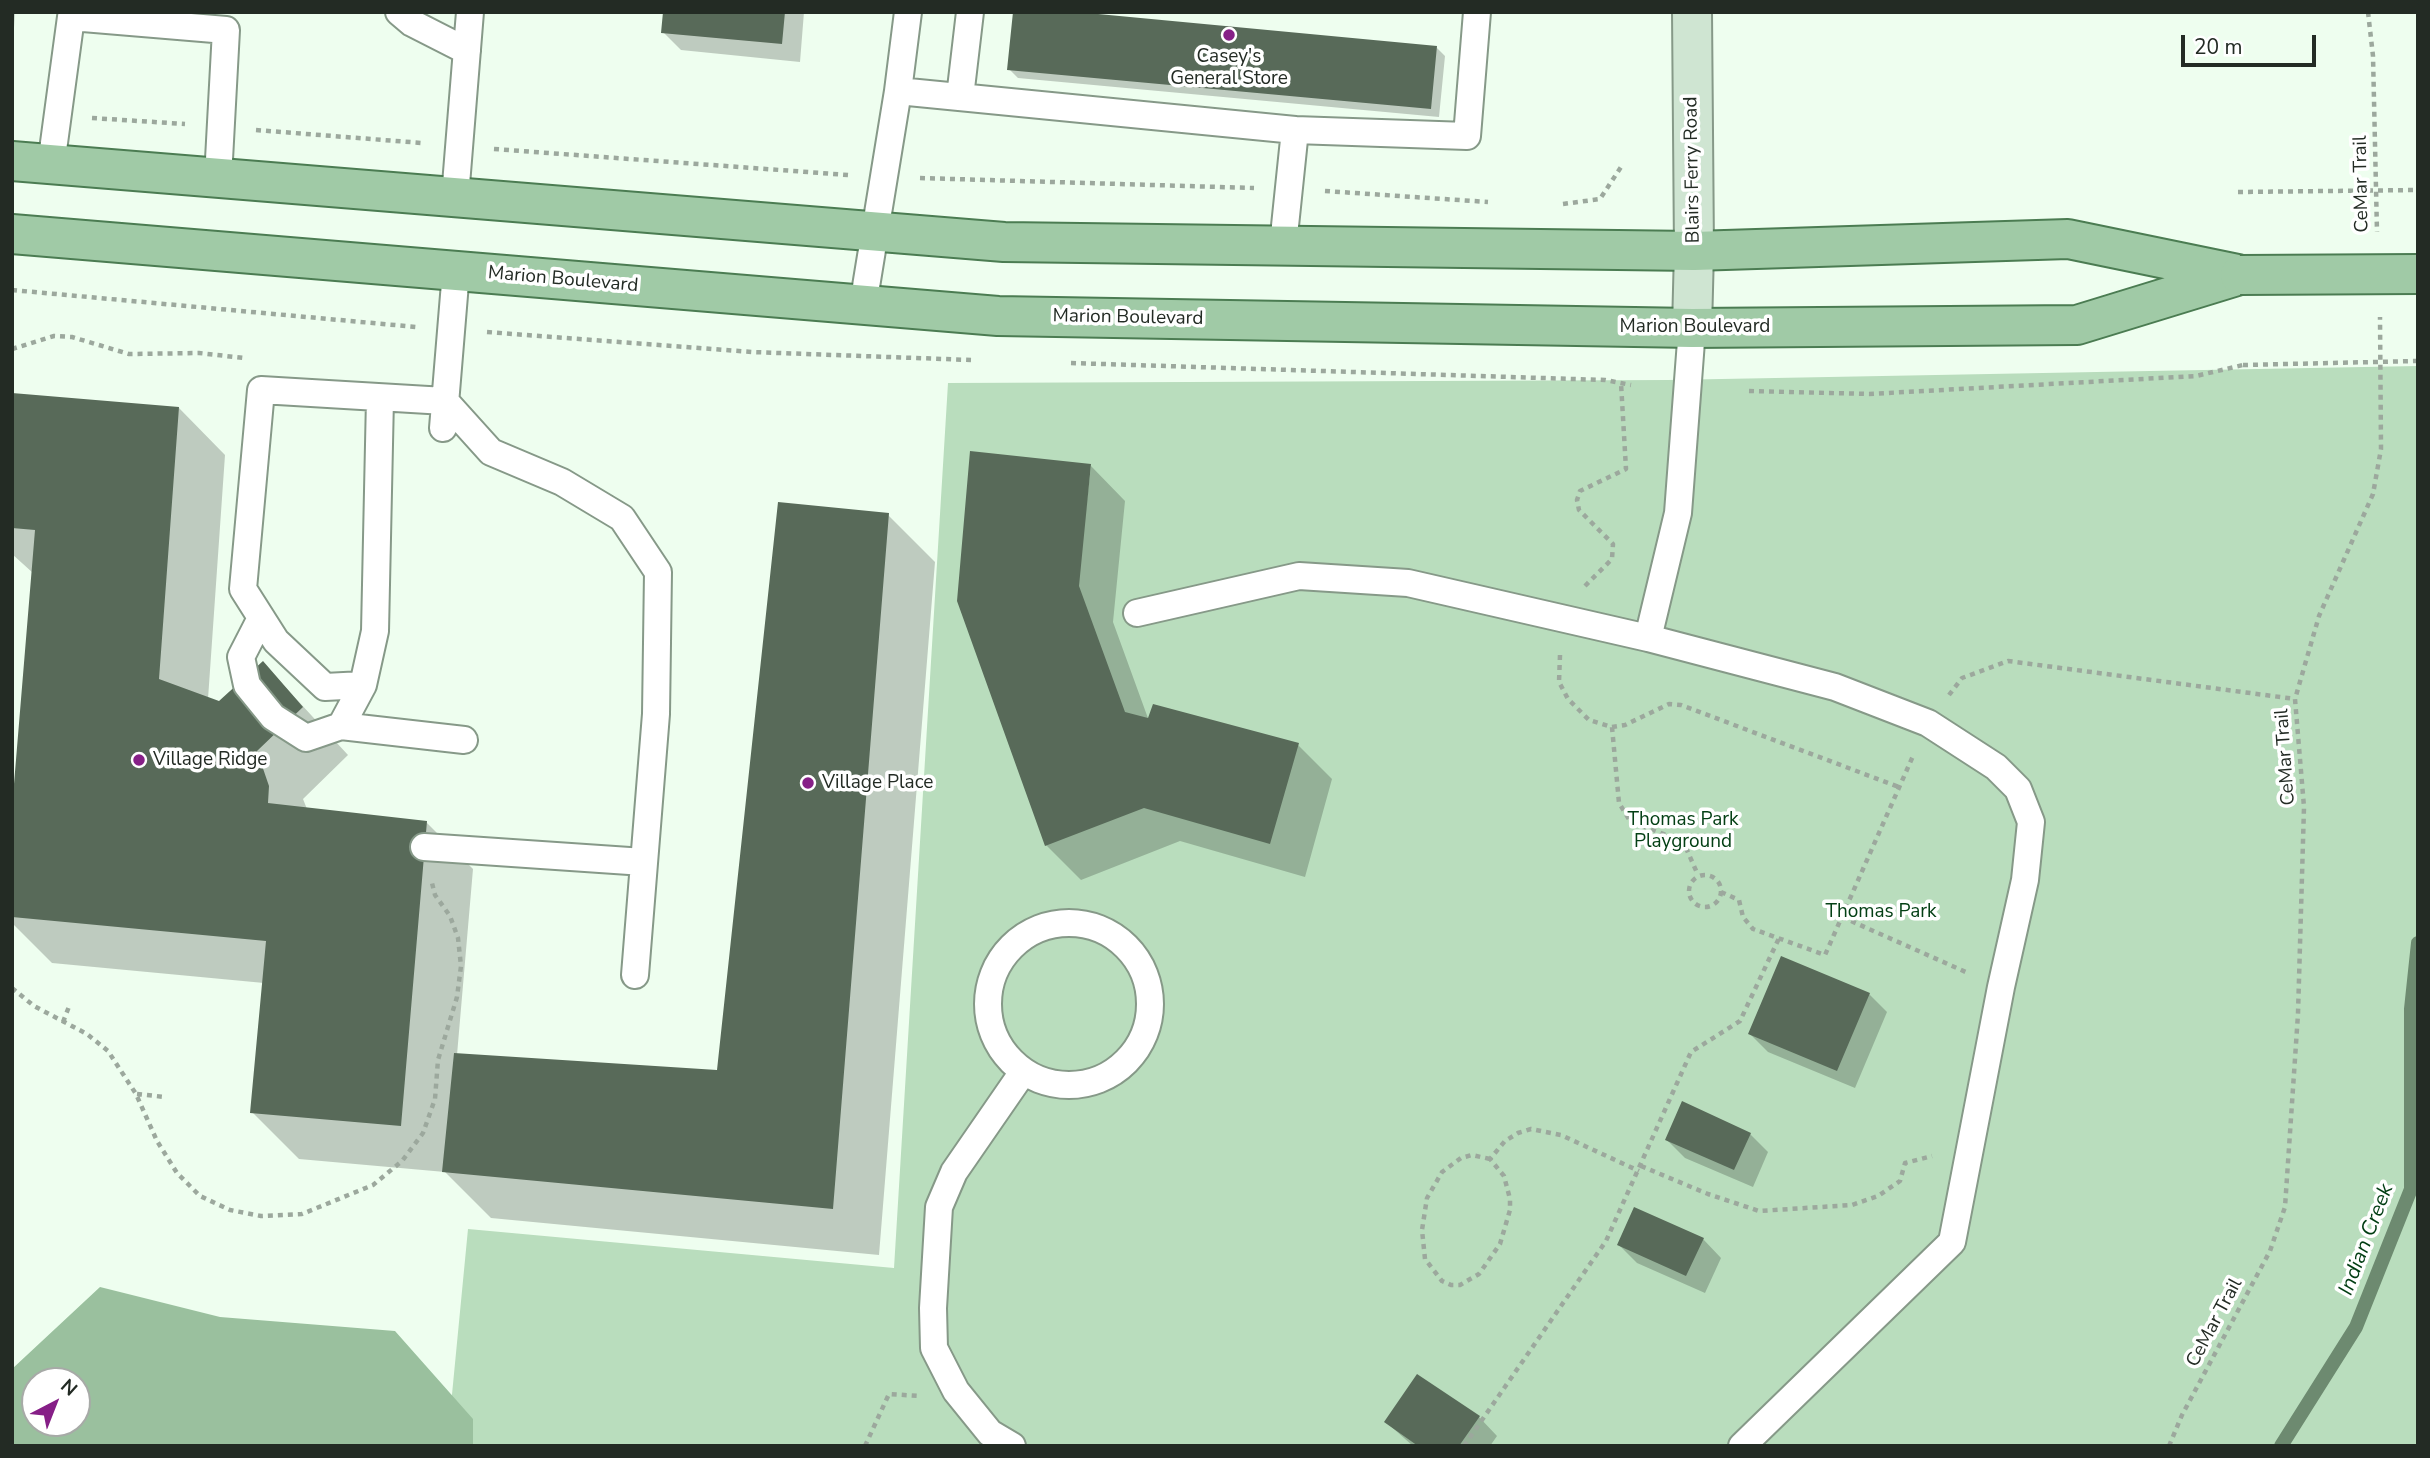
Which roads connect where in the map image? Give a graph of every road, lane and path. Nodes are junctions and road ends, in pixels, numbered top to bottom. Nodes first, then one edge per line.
1 (399, 12) edge
2 (470, 12) edge
3 (908, 12) edge
4 (970, 12) edge
5 (1477, 12) edge
6 (1692, 12) edge
7 (2368, 12) edge
8 (467, 51) junction
9 (898, 91) junction
10 (960, 97) junction
11 (57, 114) junction
12 (221, 127) junction
13 (1295, 130) junction
14 (459, 146) junction
15 (12, 161) edge
16 (51, 164) junction
17 (1621, 167) dead end
18 (884, 177) junction
19 (218, 178) junction
20 (1289, 189) junction
21 (2418, 190) edge
22 (2238, 192) dead end
23 (455, 197) junction
24 (1493, 203) dead end
25 (1552, 204) dead end
26 (876, 231) junction
27 (12, 234) edge
28 (2377, 234) dead end
29 (1283, 245) junction
30 (1694, 251) junction
31 (456, 271) junction
32 (2418, 274) edge
33 (2240, 275) junction
34 (2379, 303) dead end
35 (863, 305) junction
36 (1692, 328) junction
37 (12, 349) edge
38 (2418, 361) edge
39 (1621, 383) dead end
40 (261, 390) junction
41 (1749, 391) dead end
42 (380, 398) junction
43 (445, 401) junction
44 (443, 428) dead end
45 (1136, 613) dead end
46 (261, 618) junction
47 (1562, 618) junction
48 (1648, 638) junction
49 (363, 685) junction
50 (2295, 699) junction
51 (1928, 723) junction
52 (341, 726) junction
53 (1612, 727) junction
54 (464, 740) dead end
55 (1899, 787) junction
56 (431, 847) joint
57 (644, 862) junction
58 (1698, 875) junction
59 (1721, 892) junction
60 (1842, 917) junction
61 (1780, 936) junction
62 (635, 975) dead end
63 (12, 988) edge
64 (2001, 988) junction
65 (69, 1004) dead end
66 (63, 1022) junction
67 (1023, 1072) junction
68 (136, 1094) junction
69 (165, 1097) dead end
70 (1970, 1146) junction
71 (1490, 1160) junction
72 (1640, 1168) junction
73 (962, 1399) junction
74 (865, 1446) edge
75 (1012, 1446) edge
76 (1464, 1446) edge
77 (1742, 1446) edge
78 (2169, 1446) edge

1 - 8 lane
2 - 8 lane
3 - 9 lane
4 - 10 lane
5 - 13 lane
6 - 30 main road, Blairs Ferry Road
7 - 28 path, CeMar Trail
8 - 14 lane
9 - 10 lane
9 - 18 lane
10 - 13 lane
11 - 12 path
11 - 12 lane
11 - 16 lane
12 - 14 path
12 - 19 lane
13 - 20 lane
14 - 18 path
14 - 23 lane
15 - 16 main road, Marion Boulevard
16 - 19 main road, Marion Boulevard
17 - 25 path
18 - 20 path
18 - 26 lane
19 - 23 main road, Marion Boulevard
20 - 24 path
20 - 29 lane
21 - 22 path, bridge
23 - 26 main road, Marion Boulevard
26 - 29 main road, Marion Boulevard
26 - 35 lane
27 - 31 main road, Marion Boulevard
29 - 30 main road, Marion Boulevard
30 - 33 main road, Marion Boulevard
30 - 36 main road, Blairs Ferry Road
31 - 35 main road, Marion Boulevard
31 - 43 lane
32 - 33 main road, Marion Boulevard, bridge
33 - 36 main road, Marion Boulevard
34 - 50 path, CeMar Trail
35 - 36 main road, Marion Boulevard
36 - 48 lane
37 - 40 path
38 - 41 path, bridge
39 - 47 path
40 - 42 lane
40 - 46 lane
42 - 43 lane
42 - 49 lane
43 - 44 lane
43 - 57 lane
45 - 47 lane
46 - 49 lane
46 - 52 lane
47 - 48 lane
47 - 53 path
48 - 51 lane
49 - 52 lane
50 - 51 path
50 - 78 path, CeMar Trail
51 - 55 path
51 - 64 lane
52 - 54 lane
53 - 55 path
53 - 58 path
55 - 60 path
56 - 57 lane
56 - 68 path
57 - 62 lane
58 - 59 path
58 - 59 path
59 - 61 path
60 - 61 path
60 - 64 path
61 - 72 path
63 - 66 path
64 - 70 lane
65 - 66 path
66 - 68 path
67 - 67 lane
67 - 73 lane
68 - 69 path
70 - 72 path
70 - 77 lane
71 - 71 path
71 - 72 path
72 - 76 path
73 - 74 path
73 - 75 lane

